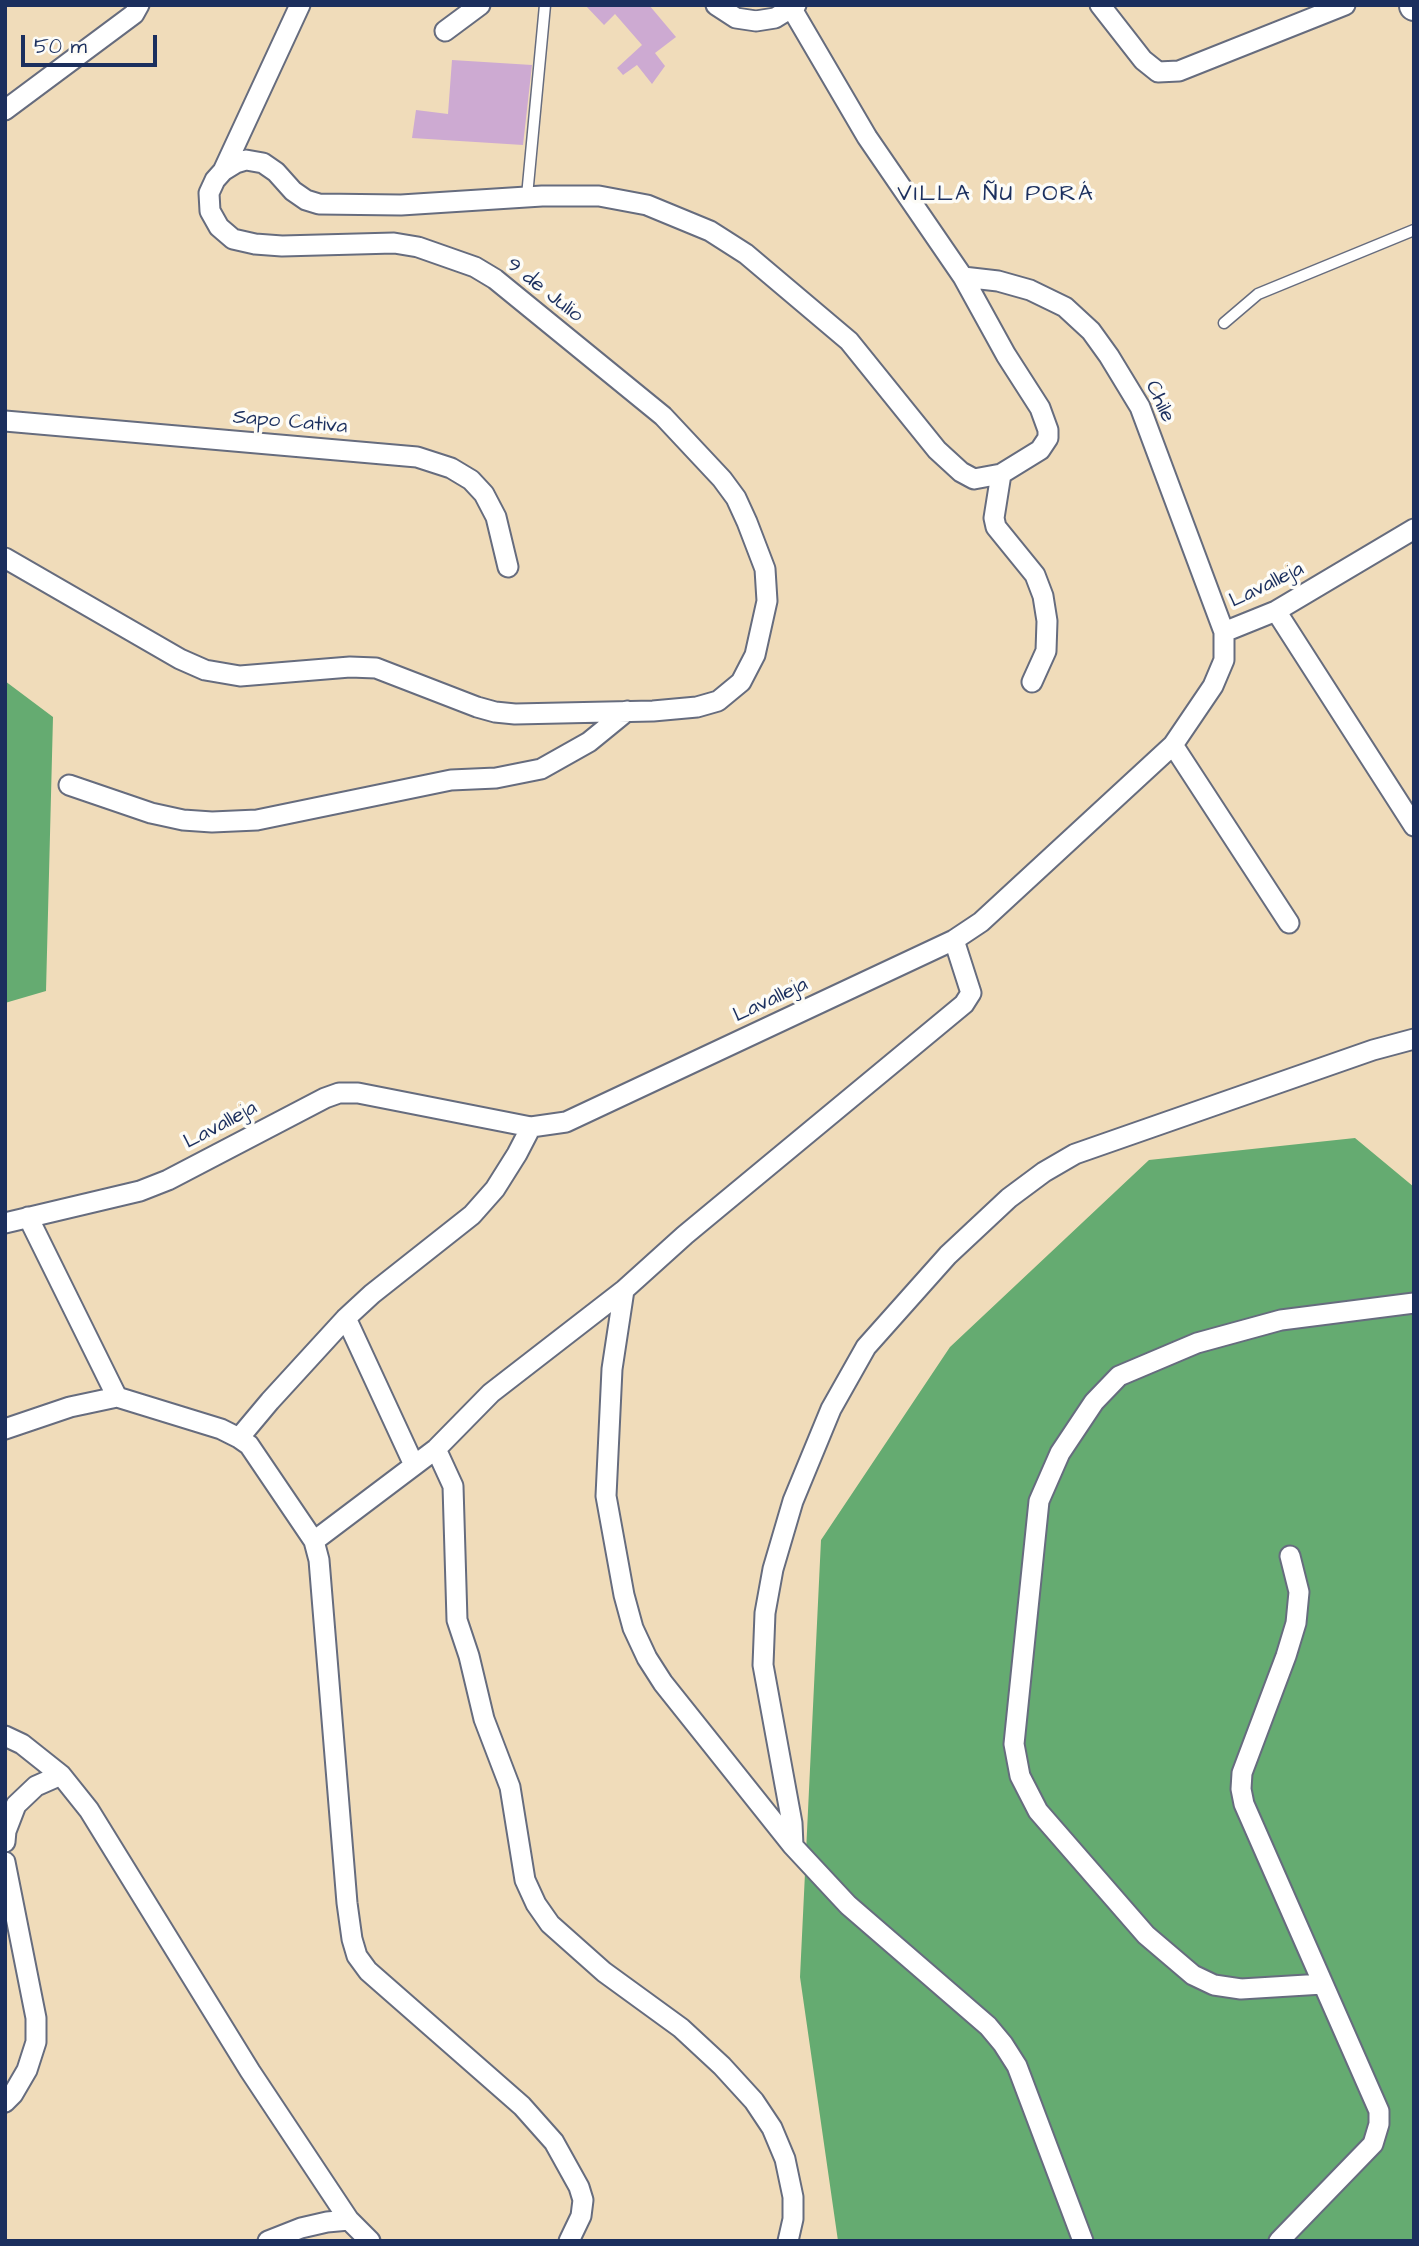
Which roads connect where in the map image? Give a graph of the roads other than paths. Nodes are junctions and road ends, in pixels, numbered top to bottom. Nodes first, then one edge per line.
1 (139, 5) edge
2 (300, 5) edge
3 (480, 5) edge
4 (545, 5) edge
5 (716, 5) edge
6 (1100, 5) edge
7 (1345, 5) edge
8 (794, 7) edge
9 (445, 31) dead end
10 (5, 110) edge
11 (223, 171) junction
12 (527, 197) junction
13 (1414, 230) edge
14 (963, 277) junction
15 (1224, 323) dead end
16 (5, 421) edge
17 (1002, 474) junction
18 (1414, 529) edge
19 (5, 558) edge
20 (508, 566) dead end
21 (1276, 611) junction
22 (1224, 632) junction
23 (1032, 681) dead end
24 (627, 711) junction
25 (1173, 745) junction
26 (69, 785) dead end
27 (1414, 825) edge
28 (1289, 923) dead end
29 (954, 940) junction
30 (1414, 1039) edge
31 (531, 1127) junction
32 (28, 1217) junction
33 (5, 1223) edge
34 (624, 1290) junction
35 (1414, 1303) edge
36 (346, 1318) junction
37 (117, 1397) junction
38 (5, 1429) edge
39 (239, 1438) junction
40 (436, 1448) junction
41 (414, 1465) junction
42 (314, 1541) junction
43 (1290, 1556) dead end
44 (5, 1736) edge
45 (61, 1775) junction
46 (5, 1842) edge
47 (793, 1846) junction
48 (5, 1862) edge
49 (1323, 1984) junction
50 (5, 2102) edge
51 (349, 2220) junction
52 (268, 2241) edge
53 (370, 2241) edge
54 (569, 2241) edge
55 (788, 2241) edge
56 (1083, 2241) edge
57 (1279, 2241) edge

1 - 10 street
2 - 11 street, 9 de Julio
3 - 9 street
4 - 12 lane
5 - 8 street
6 - 7 street
8 - 14 street
11 - 12 street
11 - 24 street, 9 de Julio
12 - 17 street
13 - 15 lane
14 - 17 street
14 - 22 street, Chile
16 - 20 street, Sapo Cativa
17 - 23 street
18 - 21 street, Lavalleja
19 - 24 street, 9 de Julio
21 - 22 street, Lavalleja
21 - 27 street
22 - 25 street, Lavalleja
24 - 26 street
25 - 28 street
25 - 29 street, Lavalleja
29 - 31 street, Lavalleja
29 - 34 street
30 - 47 street
31 - 32 street, Lavalleja
31 - 36 street
32 - 33 street, Lavalleja
32 - 37 street
34 - 40 street
34 - 47 street
35 - 49 street
36 - 39 street
36 - 41 street
37 - 38 street
37 - 39 street
39 - 42 street
40 - 41 street
40 - 55 street
41 - 42 street
42 - 54 street
43 - 49 street
44 - 45 street
45 - 46 street
45 - 51 street
47 - 56 street
48 - 50 street
49 - 57 street
51 - 52 street
51 - 53 street

